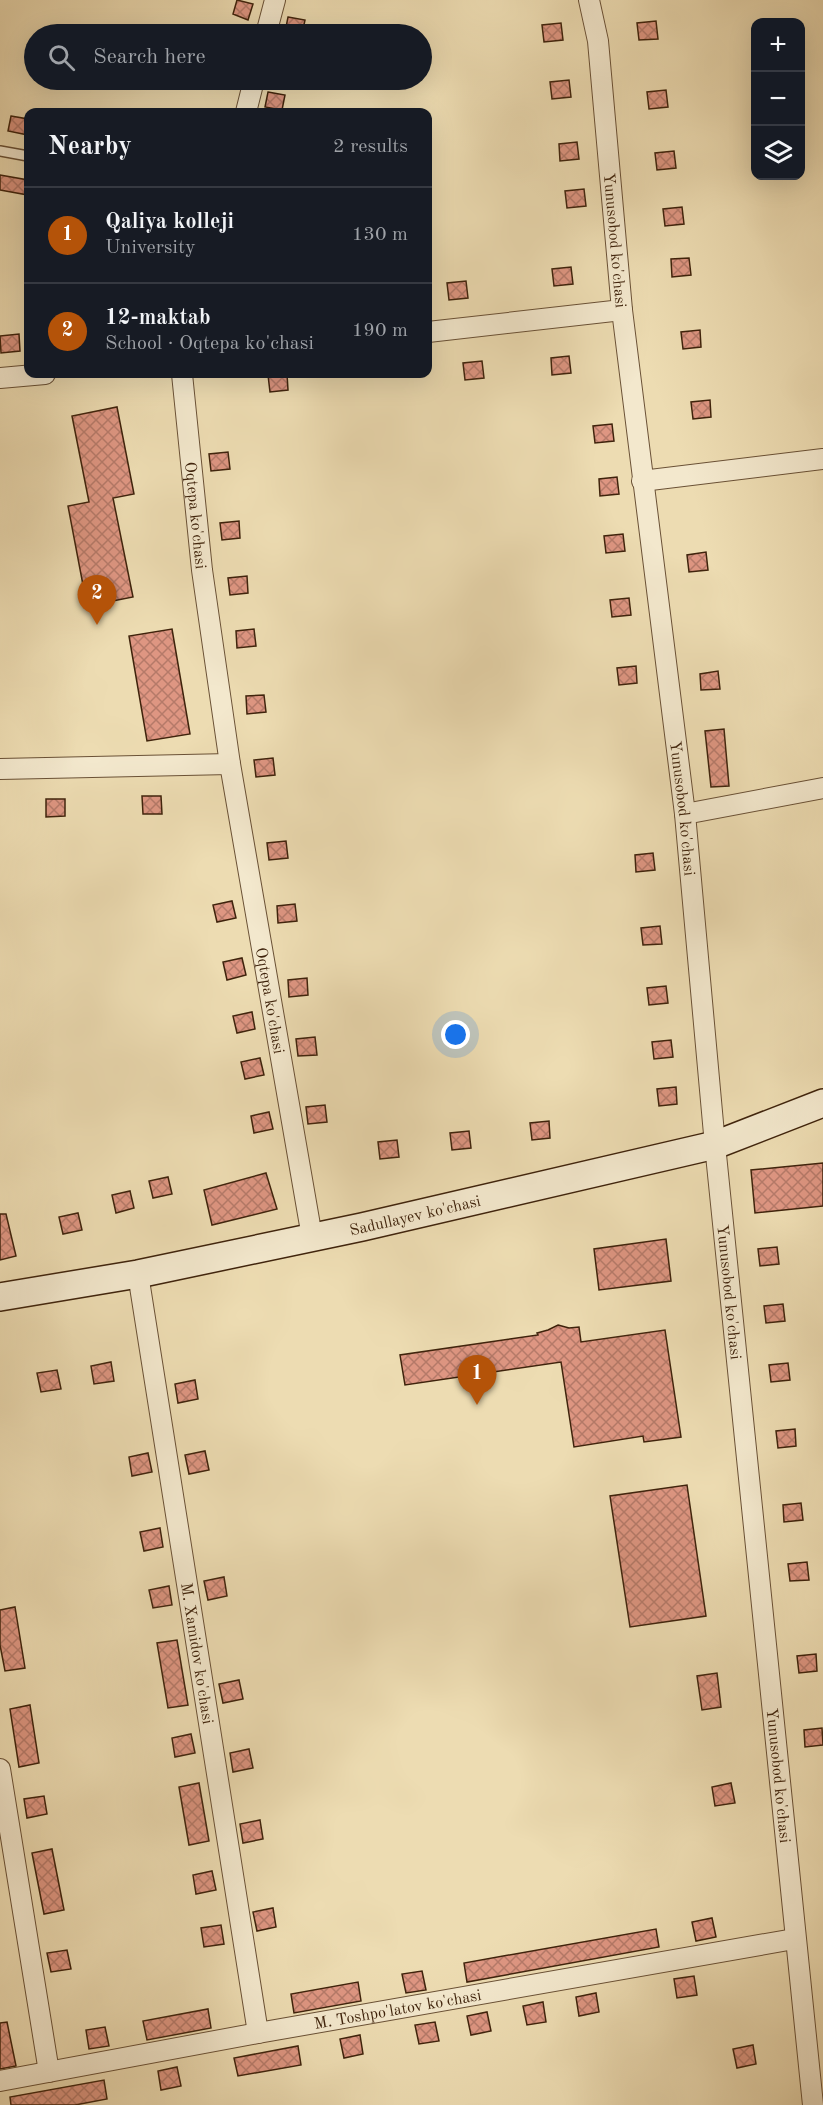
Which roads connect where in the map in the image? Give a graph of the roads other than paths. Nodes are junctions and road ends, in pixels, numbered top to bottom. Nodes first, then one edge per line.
1 (275, 0) edge
2 (589, 0) edge
3 (269, 24) edge
4 (252, 90) edge
5 (247, 108) edge
6 (0, 151) edge
7 (24, 155) edge
8 (622, 310) junction
9 (432, 332) edge
10 (24, 376) edge
11 (0, 378) edge
12 (182, 378) edge
13 (823, 459) edge
14 (642, 481) junction
15 (230, 764) junction
16 (0, 769) edge
17 (823, 788) edge
18 (685, 814) junction
19 (823, 1103) edge
20 (715, 1145) junction
21 (312, 1237) junction
22 (138, 1274) junction
23 (0, 1297) edge
24 (0, 1769) edge
25 (794, 1939) junction
26 (258, 2033) junction
27 (49, 2072) junction
28 (0, 2081) edge
29 (813, 2105) edge

1 - 3 street
2 - 8 street, Yunusobod ko'chasi
4 - 5 street
6 - 7 lane
8 - 9 street
8 - 14 street, Yunusobod ko'chasi
10 - 11 street
12 - 15 street, Oqtepa ko'chasi
13 - 14 street
14 - 18 street, Yunusobod ko'chasi
15 - 16 street
15 - 21 street, Oqtepa ko'chasi
17 - 18 street
18 - 20 street, Yunusobod ko'chasi
19 - 20 main road, Sadullayev ko'chasi
20 - 21 main road, Sadullayev ko'chasi
20 - 25 street, Yunusobod ko'chasi
21 - 22 main road, Sadullayev ko'chasi
22 - 23 main road, Sadullayev ko'chasi
22 - 26 street, M. Xamidov ko'chasi
24 - 27 street
25 - 26 street, M. Toshpo'latov ko'chasi
25 - 29 street, Yunusobod ko'chasi
26 - 27 street, M. Toshpo'latov ko'chasi
27 - 28 street, M. Toshpo'latov ko'chasi

